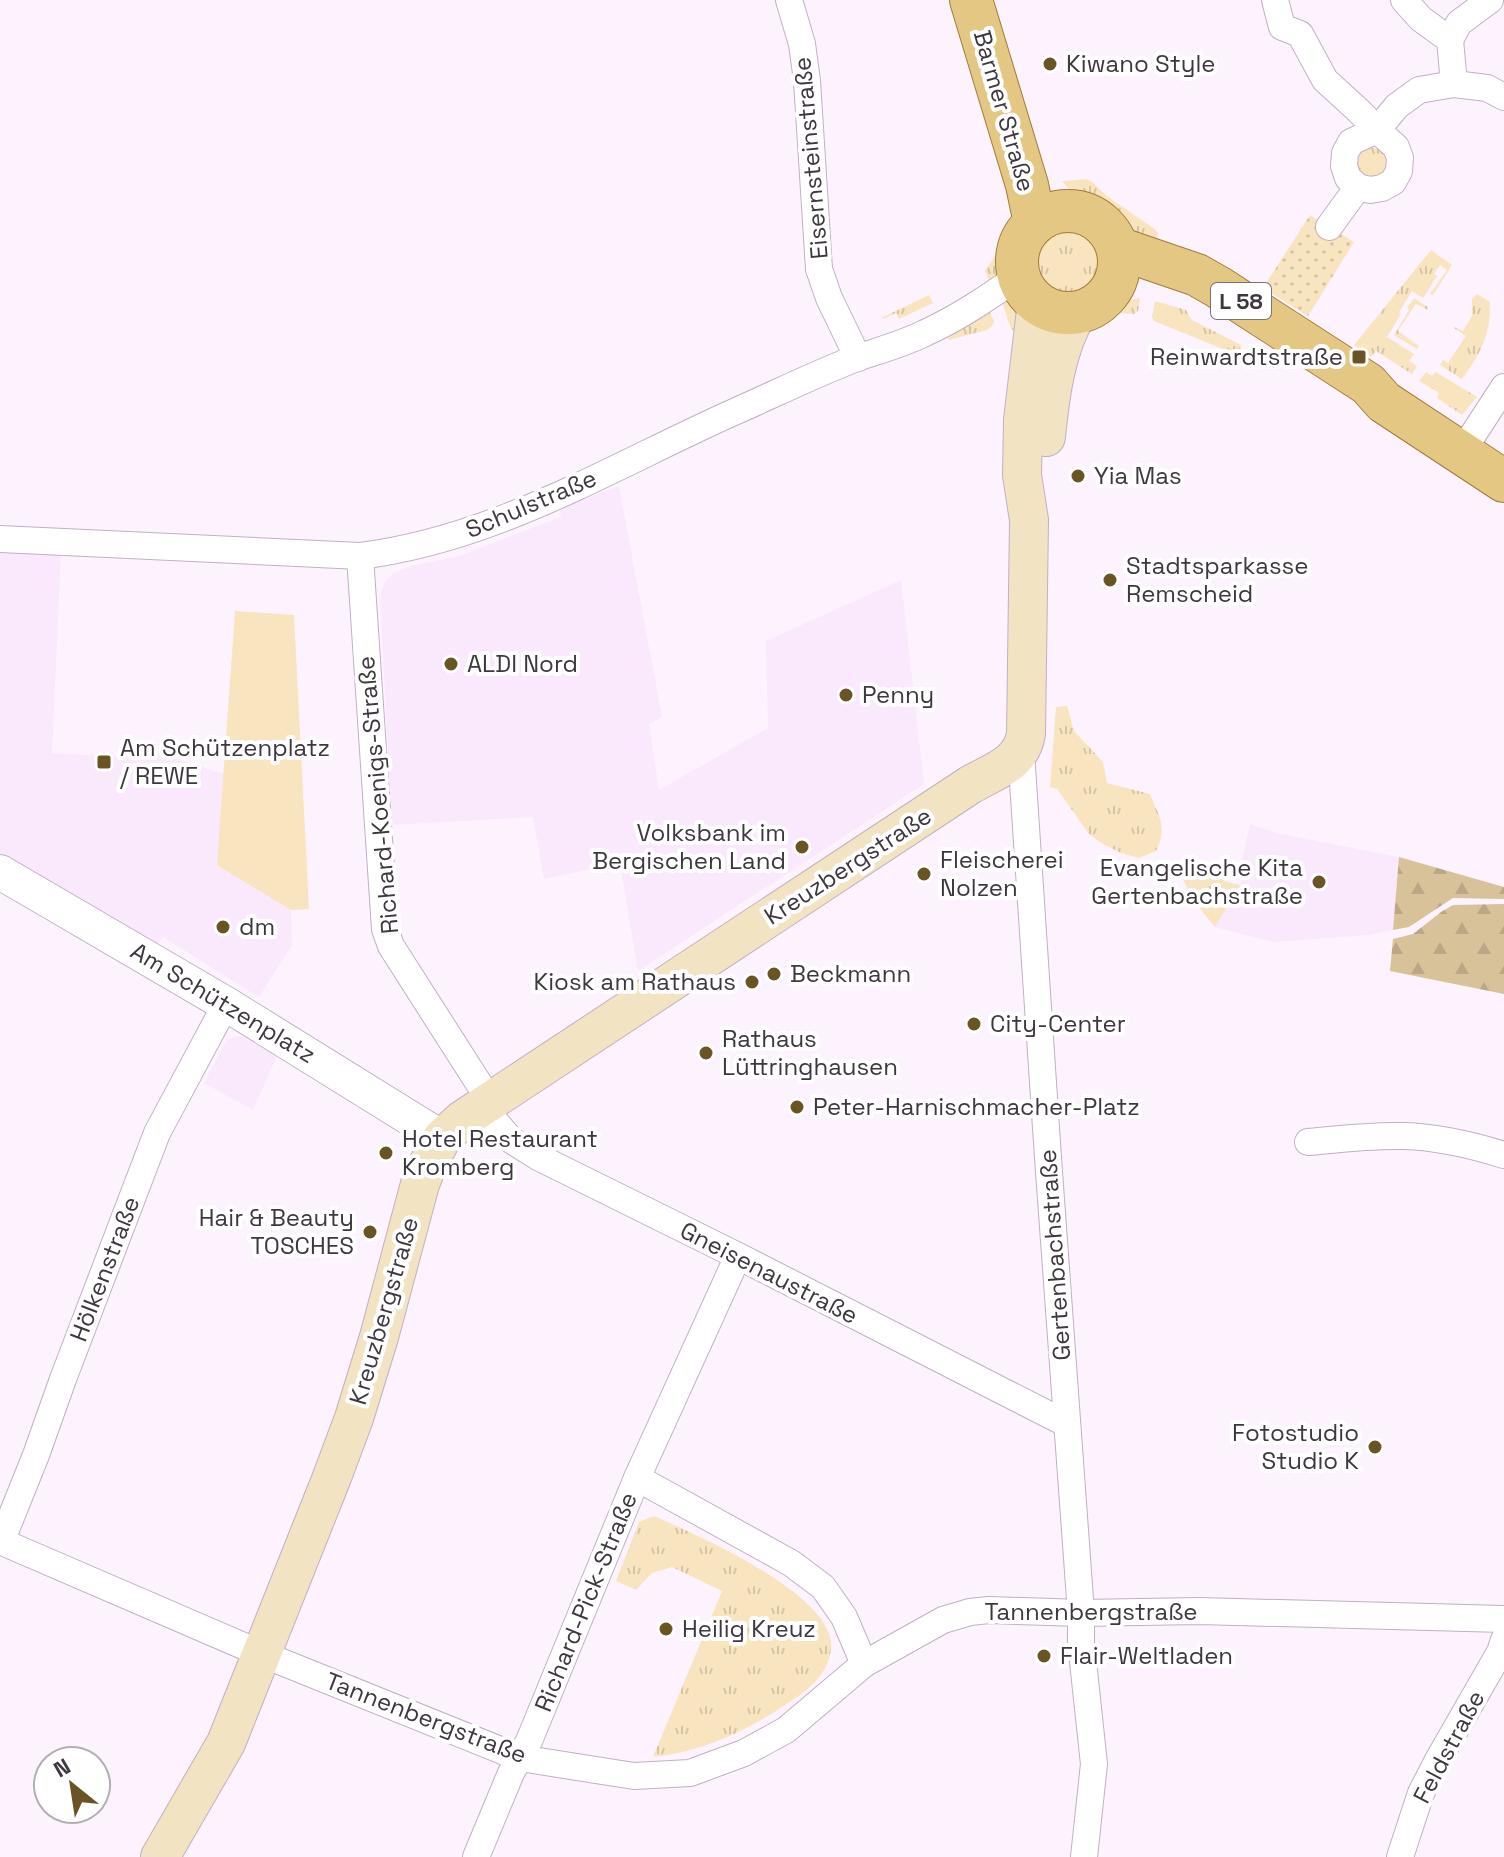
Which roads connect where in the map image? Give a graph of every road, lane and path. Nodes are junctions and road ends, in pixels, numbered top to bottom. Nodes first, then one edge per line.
1 (789, 0) edge
2 (971, 0) edge
3 (991, 0) edge
4 (1275, 0) edge
5 (1404, 0) edge
6 (1490, 0) edge
7 (1450, 40) junction
8 (1454, 84) junction
9 (1504, 97) edge
10 (1377, 130) junction
11 (1358, 187) junction
12 (1051, 217) junction
13 (1329, 227) dead end
14 (1118, 248) junction
15 (1028, 289) junction
16 (1095, 302) junction
17 (858, 358) junction
18 (1504, 387) edge
19 (1384, 402) junction
20 (1461, 453) junction
21 (1504, 481) edge
22 (1028, 509) junction
23 (0, 539) edge
24 (360, 556) junction
25 (1021, 752) junction
26 (0, 872) edge
27 (226, 1004) junction
28 (486, 1104) junction
29 (442, 1138) junction
30 (1308, 1142) dead end
31 (1504, 1155) edge
32 (738, 1256) junction
33 (1067, 1424) junction
34 (637, 1478) junction
35 (1, 1541) edge
36 (1081, 1613) junction
37 (1504, 1619) edge
38 (1504, 1640) edge
39 (262, 1654) junction
40 (864, 1664) junction
41 (520, 1758) junction
42 (160, 1857) edge
43 (476, 1857) edge
44 (1084, 1857) edge
45 (1400, 1857) edge

1 - 17 street, Eisernsteinstraße
2 - 12 main road, Barmer Straße
3 - 12 main road, Barmer Straße
4 - 10 street
5 - 7 street
6 - 7 street
7 - 8 street
8 - 9 street
8 - 10 street
10 - 11 street
10 - 11 street
11 - 13 street
12 - 14 main road
12 - 15 main road
14 - 16 main road
14 - 19 main road, L 58
15 - 16 main road
15 - 17 street, Schulstraße
15 - 22 main road, Gertenbachstraße
16 - 19 main road, L 58
16 - 22 main road, Gertenbachstraße
17 - 24 street, Schulstraße
18 - 20 street
19 - 20 main road, L 58
20 - 21 main road, L 58
22 - 25 main road, Gertenbachstraße
23 - 24 street, Schulstraße
24 - 28 street, Richard-Koenigs-Straße
25 - 28 main road, Kreuzbergstraße
25 - 33 street, Gertenbachstraße
26 - 27 street, Am Schützenplatz
27 - 29 street, Am Schützenplatz
27 - 35 street, Hölkenstraße
28 - 29 main road, Kreuzbergstraße
28 - 32 street, Gneisenaustraße
29 - 39 main road, Kreuzbergstraße
30 - 31 street
32 - 33 street, Gneisenaustraße
32 - 34 street, Richard-Pick-Straße
33 - 36 street, Gertenbachstraße
34 - 40 street, Richard-Pick-Straße
34 - 41 street, Richard-Pick-Straße
35 - 39 street, Tannenbergstraße
36 - 37 street, Tannenbergstraße
36 - 40 street, Tannenbergstraße
36 - 44 street, Gertenbachstraße
38 - 45 street, Feldstraße
39 - 41 street, Tannenbergstraße
39 - 42 main road, Kreuzbergstraße
40 - 41 street, Tannenbergstraße
41 - 43 street, Richard-Pick-Straße

